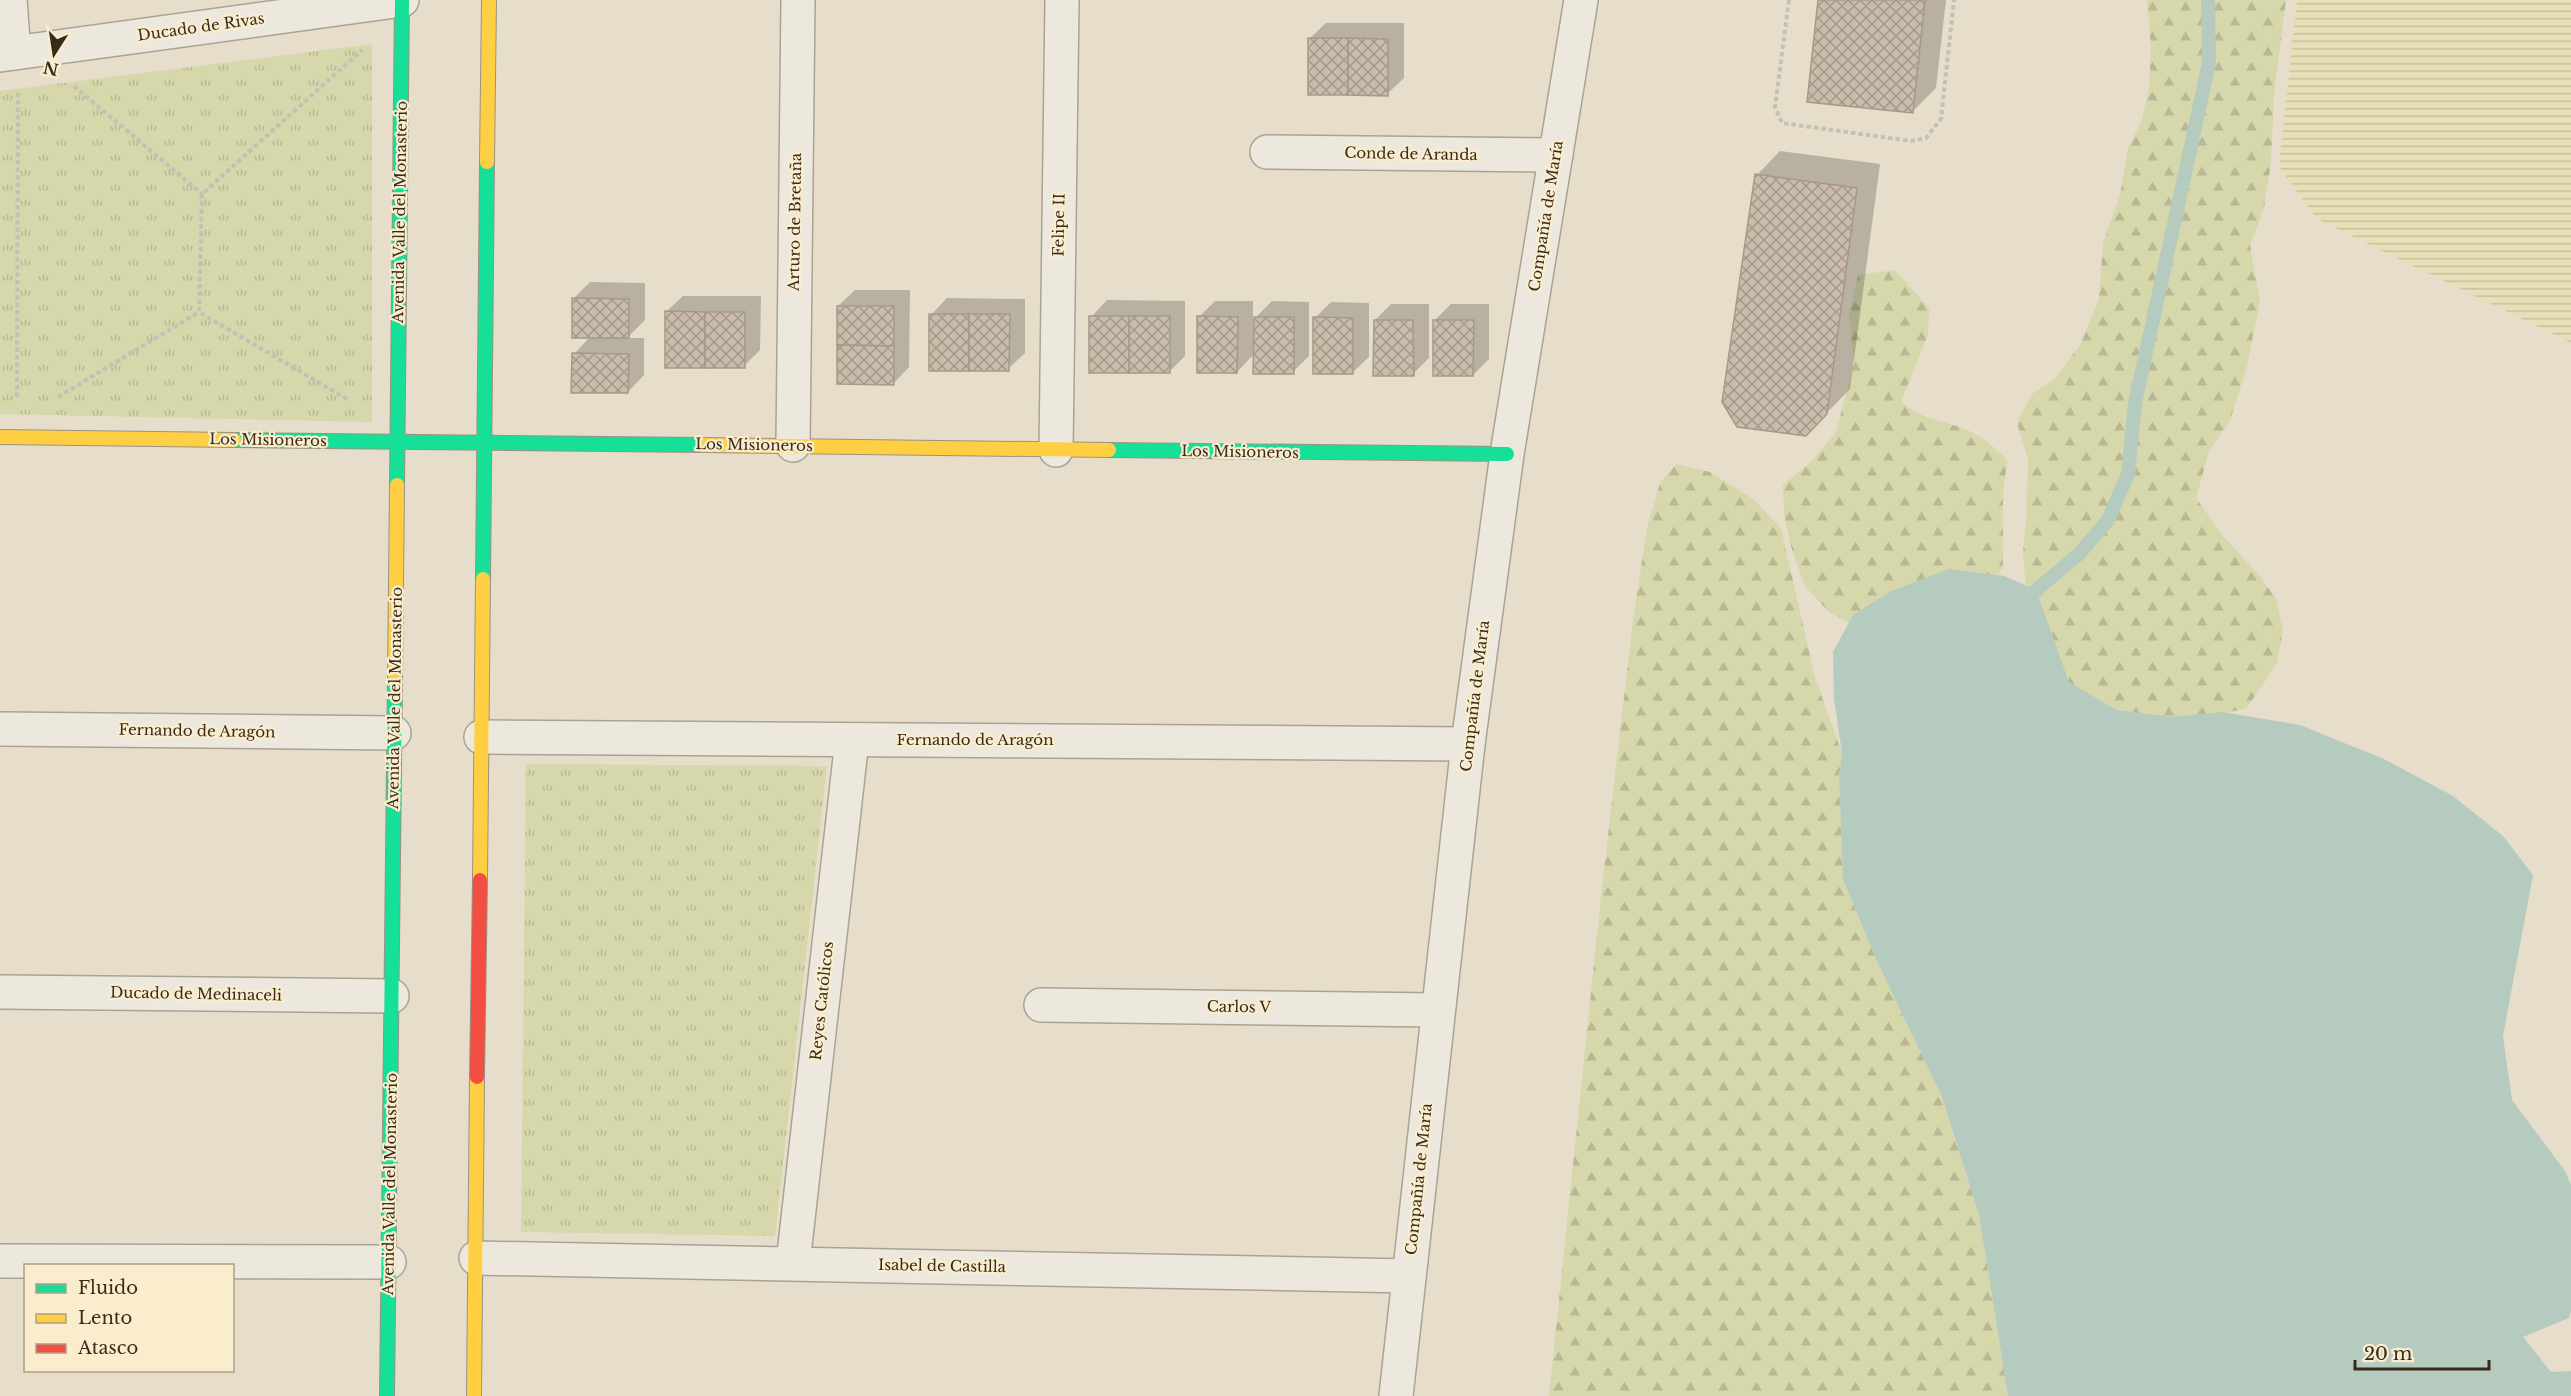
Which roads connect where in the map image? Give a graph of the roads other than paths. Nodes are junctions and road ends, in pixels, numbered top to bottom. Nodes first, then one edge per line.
1 (10, 0) edge
2 (402, 0) edge
3 (489, 0) edge
4 (798, 0) edge
5 (1062, 0) edge
6 (1581, 0) edge
7 (11, 63) edge
8 (1267, 152) dead end
9 (1556, 155) junction
10 (0, 437) edge
11 (398, 442) junction
12 (484, 443) junction
13 (793, 445) junction
14 (1056, 450) junction
15 (1507, 454) junction
16 (0, 729) edge
17 (394, 733) junction
18 (481, 738) junction
19 (852, 740) junction
20 (1468, 744) junction
21 (0, 992) edge
22 (392, 996) junction
23 (1041, 1005) dead end
24 (1438, 1010) junction
25 (476, 1258) junction
26 (0, 1261) edge
27 (389, 1262) junction
28 (794, 1263) junction
29 (1409, 1276) junction
30 (387, 1396) edge
31 (474, 1396) edge
32 (1396, 1396) edge

1 - 7 street
2 - 7 street, Ducado de Rivas
2 - 11 street, Avenida Valle del Monasterio
3 - 12 street
4 - 13 street, Arturo de Bretaña
5 - 14 street, Felipe II
6 - 9 street, Compañía de María
8 - 9 street, Conde de Aranda
9 - 15 street, Compañía de María
10 - 11 street, Los Misioneros
11 - 12 street, Los Misioneros
11 - 17 street, Avenida Valle del Monasterio
12 - 13 street, Los Misioneros
12 - 18 street
13 - 14 street, Los Misioneros
14 - 15 street, Los Misioneros
15 - 20 street, Compañía de María
16 - 17 street, Fernando de Aragón
17 - 22 street, Avenida Valle del Monasterio
18 - 19 street, Fernando de Aragón
18 - 25 street
19 - 20 street, Fernando de Aragón
19 - 28 street, Reyes Católicos
20 - 24 street, Compañía de María
21 - 22 street, Ducado de Medinaceli
22 - 27 street, Avenida Valle del Monasterio
23 - 24 street, Carlos V
24 - 29 street, Compañía de María
25 - 28 street, Isabel de Castilla
25 - 31 street
26 - 27 street
27 - 30 street, Avenida Valle del Monasterio
28 - 29 street, Isabel de Castilla
29 - 32 street, Compañía de María

